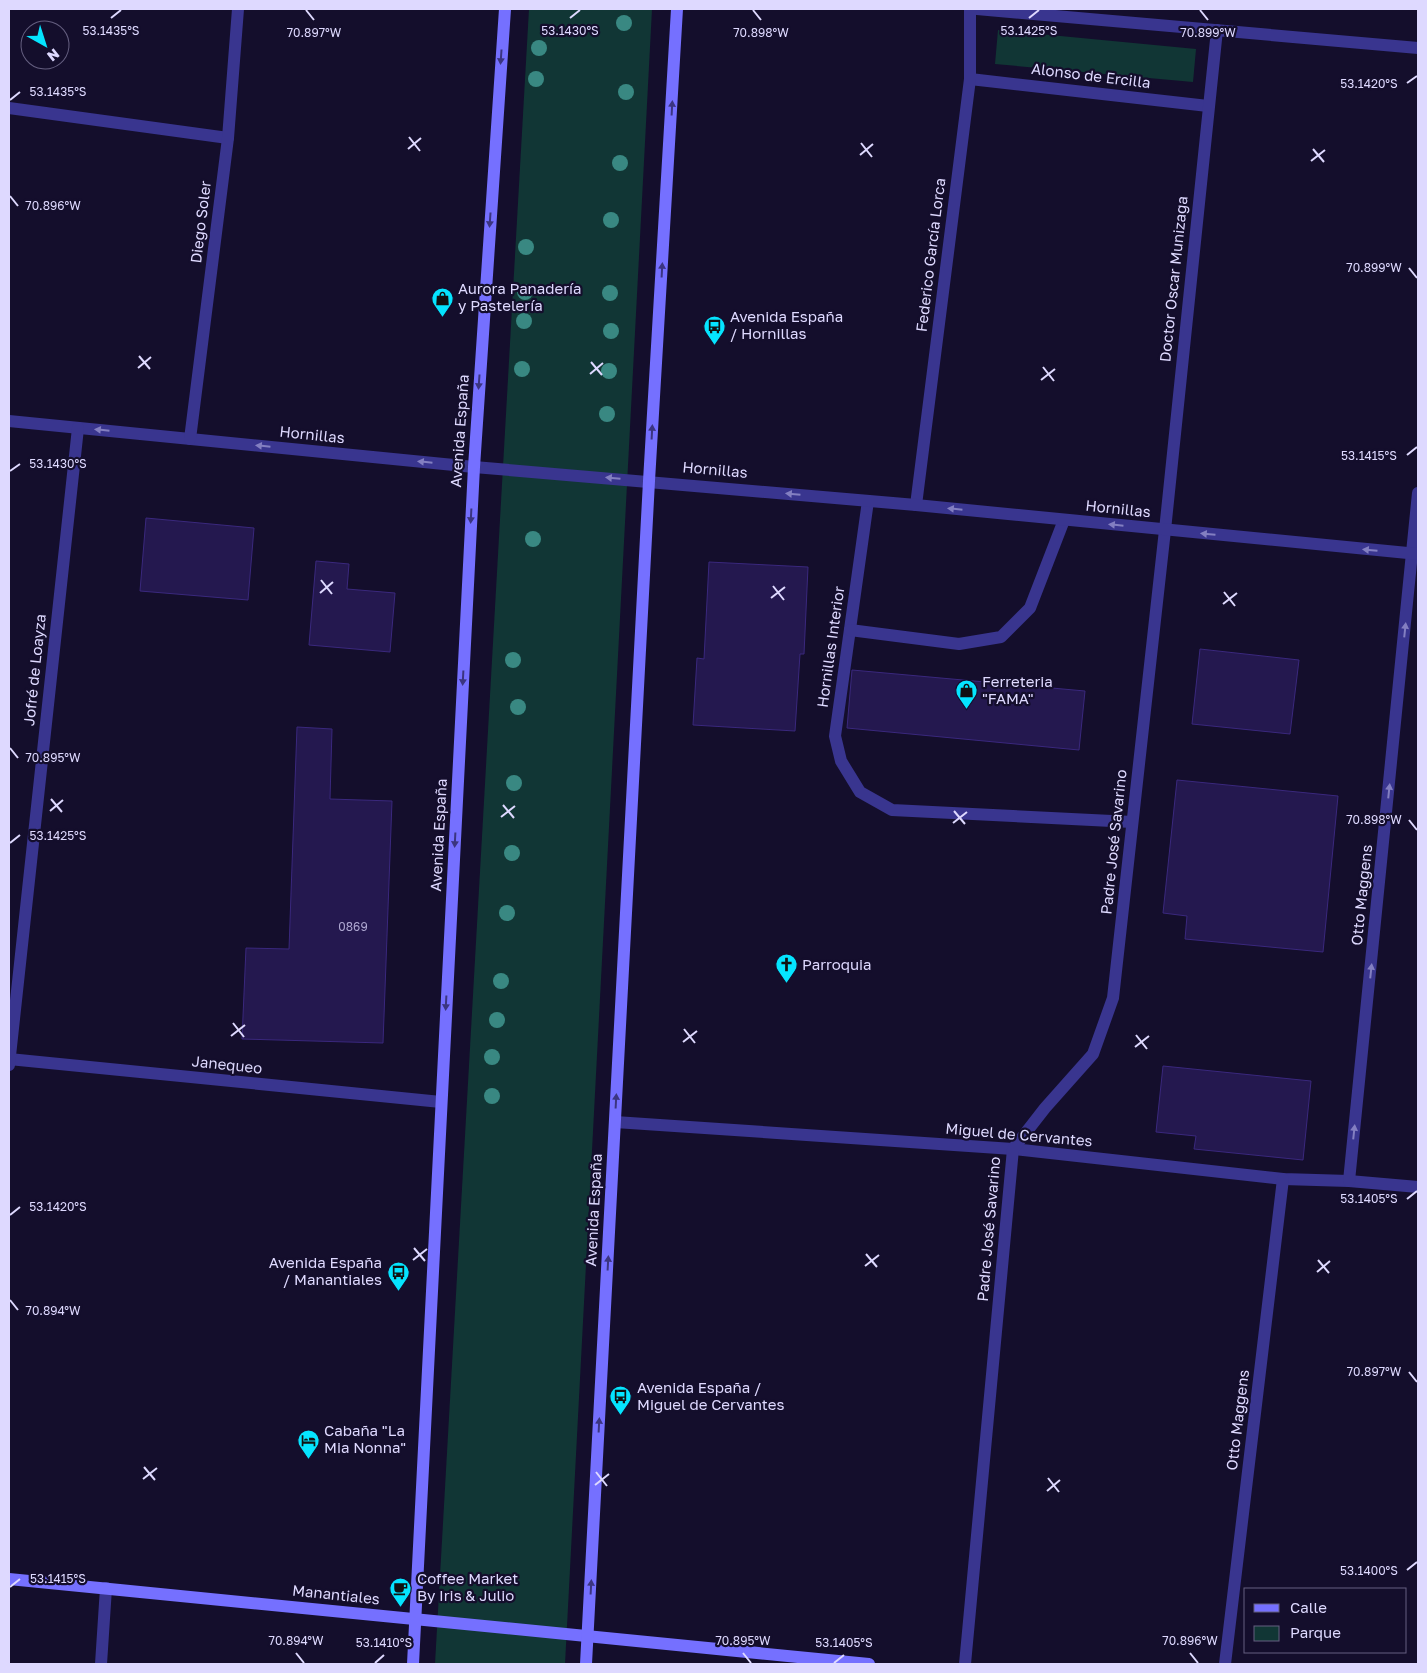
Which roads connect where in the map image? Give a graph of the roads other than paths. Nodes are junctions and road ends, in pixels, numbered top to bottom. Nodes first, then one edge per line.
1 (238, 9) edge
2 (505, 9) edge
3 (677, 9) edge
4 (970, 9) edge
5 (978, 9) edge
6 (1217, 30) junction
7 (1418, 48) edge
8 (970, 79) junction
9 (1208, 106) junction
10 (9, 108) edge
11 (228, 138) junction
12 (9, 421) edge
13 (78, 428) junction
14 (190, 439) junction
15 (474, 467) junction
16 (649, 481) junction
17 (1418, 493) edge
18 (868, 501) junction
19 (916, 505) junction
20 (1064, 520) junction
21 (1165, 530) junction
22 (1415, 554) edge
23 (850, 630) junction
24 (1132, 822) junction
25 (9, 1059) edge
26 (9, 1065) edge
27 (441, 1102) junction
28 (615, 1122) junction
29 (1013, 1149) junction
30 (1283, 1179) junction
31 (1349, 1181) junction
32 (1418, 1187) edge
33 (9, 1579) edge
34 (106, 1588) junction
35 (415, 1619) junction
36 (588, 1636) junction
37 (100, 1664) edge
38 (412, 1664) edge
39 (586, 1664) edge
40 (868, 1664) edge
41 (965, 1664) edge
42 (1225, 1664) edge

1 - 11 street, Diego Soler
2 -> 15 main road, Avenida España
16 -> 3 main road, Avenida España
4 - 8 street, Federico García Lorca
5 - 6 street
6 - 7 street
6 - 9 street, Doctor Oscar Munizaga
8 - 9 street, Alonso de Ercilla
8 - 19 street, Federico García Lorca
9 - 21 street, Doctor Oscar Munizaga
10 - 11 street
11 - 14 street, Diego Soler
12 - 13 street, Hornillas
14 -> 13 street, Hornillas
13 - 25 street, Jofré de Loayza
15 -> 14 street, Hornillas
16 -> 15 street, Hornillas
15 -> 27 main road, Avenida España
18 -> 16 street, Hornillas
28 -> 16 main road, Avenida España
17 - 22 street, Otto Maggens
18 - 19 street, Hornillas
18 - 23 street, Hornillas Interior
20 -> 19 street, Hornillas
21 -> 20 street, Hornillas
20 - 23 street
22 -> 21 street, Hornillas
21 - 24 street, Padre José Savarino
31 -> 22 street, Otto Maggens
23 - 24 street, Hornillas Interior
24 - 29 street, Padre José Savarino
25 - 26 street, Jofré de Loayza
25 - 27 street, Janequeo
27 - 35 main road, Avenida España
28 - 29 street, Miguel de Cervantes
36 -> 28 main road, Avenida España
29 - 30 street, Miguel de Cervantes
29 - 41 street, Padre José Savarino
30 - 31 street, Miguel de Cervantes
30 - 42 street, Otto Maggens
31 - 32 street, Miguel de Cervantes
33 - 34 main road, Manantiales
34 - 35 main road, Manantiales
34 - 37 street
35 - 36 main road, Manantiales
35 - 38 main road, Avenida España
36 - 39 main road, Avenida España
36 - 40 main road, Manantiales

